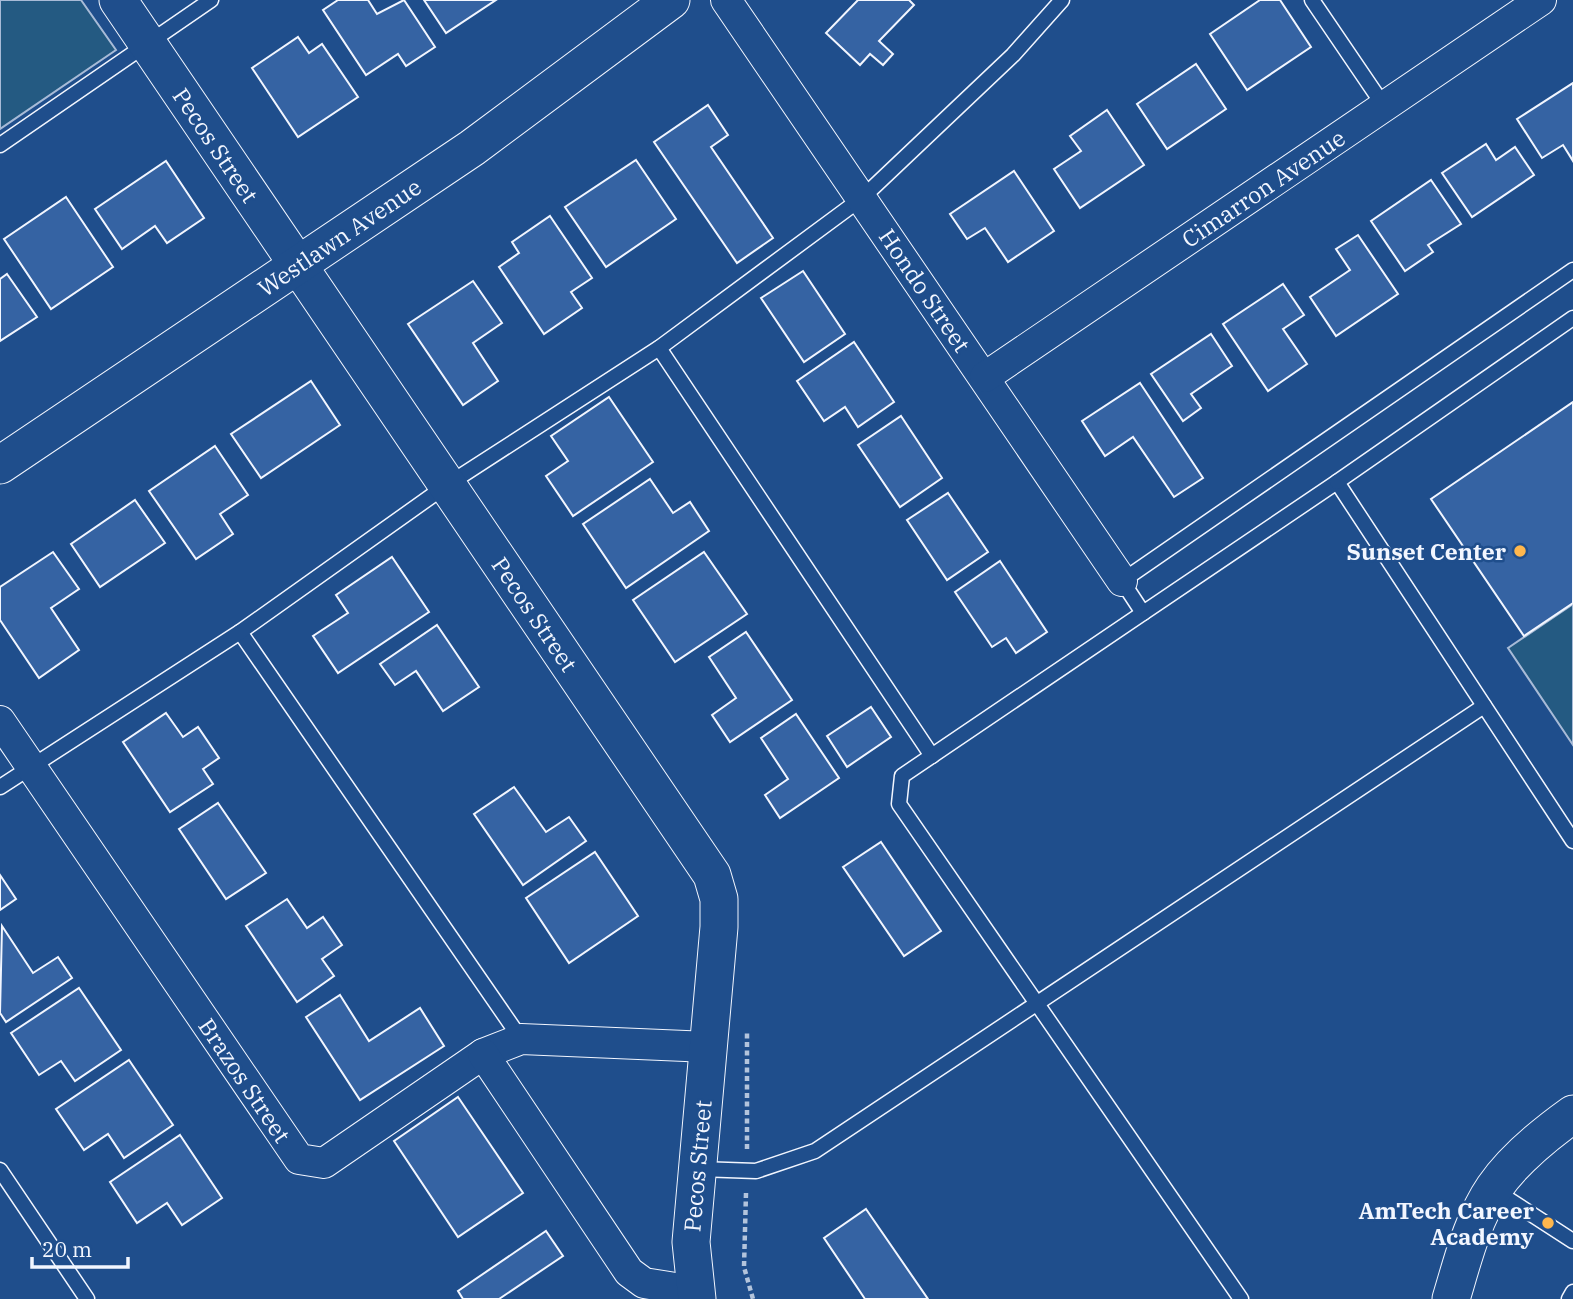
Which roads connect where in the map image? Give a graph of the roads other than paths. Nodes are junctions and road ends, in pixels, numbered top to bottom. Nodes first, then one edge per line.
1 (118, 0) edge
2 (211, 0) edge
3 (671, 0) edge
4 (726, 0) edge
5 (1062, 0) edge
6 (1312, 0) edge
7 (1541, 0) edge
8 (148, 44) junction
9 (1384, 106) junction
10 (0, 145) edge
11 (862, 198) junction
12 (298, 265) junction
13 (1573, 270) edge
14 (1573, 318) edge
15 (659, 348) junction
16 (985, 377) junction
17 (0, 464) edge
18 (1337, 482) junction
19 (447, 485) junction
20 (1122, 581) junction
21 (1143, 612) junction
22 (240, 632) junction
23 (1484, 706) junction
24 (0, 721) edge
25 (932, 756) junction
26 (31, 766) junction
27 (0, 787) edge
28 (1573, 841) edge
29 (1038, 1005) junction
30 (521, 1038) junction
31 (709, 1047) junction
32 (483, 1054) junction
33 (1573, 1114) edge
34 (695, 1169) junction
35 (0, 1170) edge
36 (1493, 1189) junction
37 (1573, 1241) edge
38 (1573, 1292) edge
39 (695, 1295) edge
40 (87, 1299) edge
41 (1241, 1299) edge
42 (1451, 1299) edge
43 (1569, 1299) edge

1 - 8 street, Pecos Street
2 - 8 lane
3 - 12 street, Westlawn Avenue
4 - 11 street, Hondo Street
5 - 11 lane
6 - 9 lane
7 - 9 street, Cimarron Avenue
8 - 10 lane
8 - 12 street, Pecos Street
9 - 16 street, Cimarron Avenue
11 - 15 lane
11 - 16 street, Hondo Street
12 - 17 street, Westlawn Avenue
12 - 19 street, Pecos Street
13 - 20 lane
14 - 18 lane
15 - 19 lane
15 - 25 lane
16 - 20 street, Hondo Street
18 - 21 lane
18 - 23 lane
19 - 22 lane
19 - 31 street, Pecos Street
20 - 21 lane
21 - 25 lane
22 - 26 lane
22 - 30 lane
23 - 28 lane
23 - 29 lane
24 - 26 street, Brazos Street
25 - 29 lane
26 - 27 lane
26 - 32 street, Brazos Street
29 - 34 lane
29 - 41 lane
30 - 31 street
30 - 32 street, Brazos Street
31 - 34 street, Pecos Street
32 - 39 street
33 - 36 street
34 - 39 street, Pecos Street
35 - 40 lane
36 - 37 lane
36 - 42 street
38 - 43 lane

